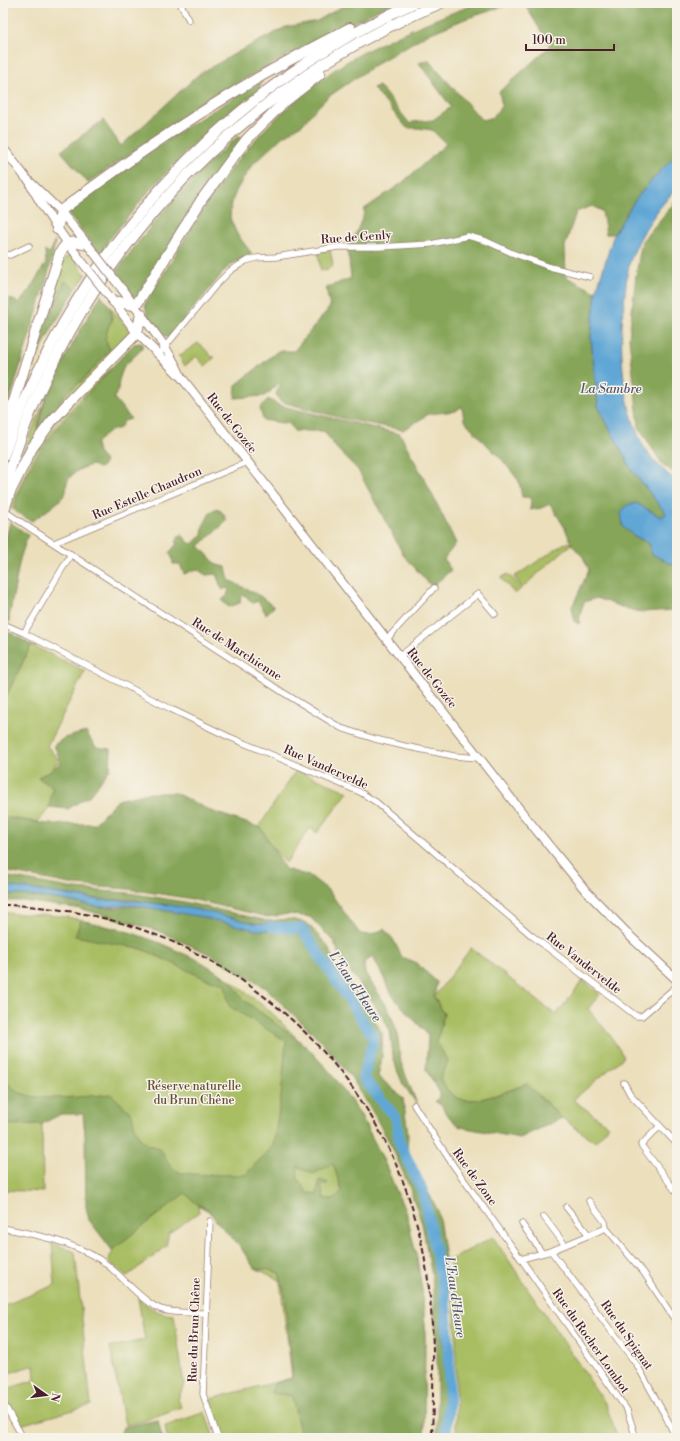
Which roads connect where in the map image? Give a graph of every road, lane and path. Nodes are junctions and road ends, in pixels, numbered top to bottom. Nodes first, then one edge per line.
1 (180, 3) edge
2 (414, 3) edge
3 (442, 3) edge
4 (389, 14) junction
5 (189, 20) dead end
6 (354, 46) junction
7 (3, 148) edge
8 (26, 178) junction
9 (61, 212) junction
10 (57, 229) junction
11 (67, 243) junction
12 (88, 245) junction
13 (29, 246) dead end
14 (3, 254) edge
15 (590, 277) dead end
16 (113, 302) junction
17 (134, 305) junction
18 (141, 314) junction
19 (137, 333) junction
20 (166, 348) junction
21 (159, 354) junction
22 (182, 378) junction
23 (3, 436) edge
24 (3, 457) edge
25 (248, 462) junction
26 (3, 493) edge
27 (3, 511) edge
28 (54, 543) junction
29 (71, 554) junction
30 (434, 588) dead end
31 (495, 614) dead end
32 (3, 624) edge
33 (24, 633) junction
34 (387, 640) junction
35 (400, 656) junction
36 (479, 758) junction
37 (677, 980) edge
38 (677, 986) edge
39 (624, 1083) dead end
40 (414, 1105) dead end
41 (660, 1126) junction
42 (677, 1144) edge
43 (677, 1193) edge
44 (590, 1201) dead end
45 (566, 1207) dead end
46 (544, 1216) dead end
47 (210, 1220) dead end
48 (522, 1224) dead end
49 (3, 1228) edge
50 (606, 1228) junction
51 (589, 1235) junction
52 (565, 1245) junction
53 (550, 1251) junction
54 (542, 1253) junction
55 (521, 1259) junction
56 (206, 1313) junction
57 (677, 1323) edge
58 (3, 1402) edge
59 (23, 1438) edge
60 (218, 1438) edge
61 (636, 1438) edge
62 (676, 1438) edge

1 - 5 street
2 - 4 highway
3 - 6 highway
4 - 9 highway
4 - 24 highway
6 - 17 highway
6 - 26 highway
7 - 8 main road, Rue de Gozée
8 - 9 main road, Rue de Gozée
8 - 10 main road, Rue de Gozée
9 - 10 highway
9 - 12 main road, Rue de Gozée
10 - 11 main road, Rue de Gozée
11 - 12 highway
11 - 16 main road, Rue de Gozée, bridge
11 - 23 highway
12 - 17 main road, Rue de Gozée, bridge
13 - 14 street
15 - 20 street, Rue de Genly
16 - 17 highway
16 - 19 main road, Rue de Gozée
17 - 18 main road, Rue de Gozée
18 - 19 highway
18 - 20 main road, Rue de Gozée
19 - 21 main road, Rue de Gozée
19 - 27 highway
20 - 21 street, Rue de Genly
20 - 22 main road, Rue de Gozée
21 - 22 main road, Rue de Gozée
22 - 25 main road, Rue de Gozée
25 - 28 street, Rue Estelle Chaudron
25 - 34 main road, Rue de Gozée
27 - 28 street, Rue de Marchienne, bridge
28 - 29 street, Rue de Marchienne
29 - 33 street
29 - 36 street, Rue de Marchienne
30 - 34 street
31 - 35 street
32 - 33 street, Rue Vandervelde
33 - 38 street, Rue Vandervelde
34 - 35 main road, Rue de Gozée
35 - 36 main road, Rue de Gozée
36 - 37 main road, Rue de Gozée
39 - 41 street
40 - 55 street, Rue de Zone
41 - 42 street
41 - 43 street
44 - 50 street
45 - 51 street
46 - 52 street
47 - 56 street, Rue du Brun Chêne
48 - 54 street
49 - 56 street
50 - 51 street
50 - 57 street
51 - 52 street
52 - 53 street
53 - 54 street
53 - 62 street, Rue du Spignat
54 - 55 street
55 - 61 street, Rue du Rocher Lombot
56 - 60 street, Rue du Brun Chêne
58 - 59 street

